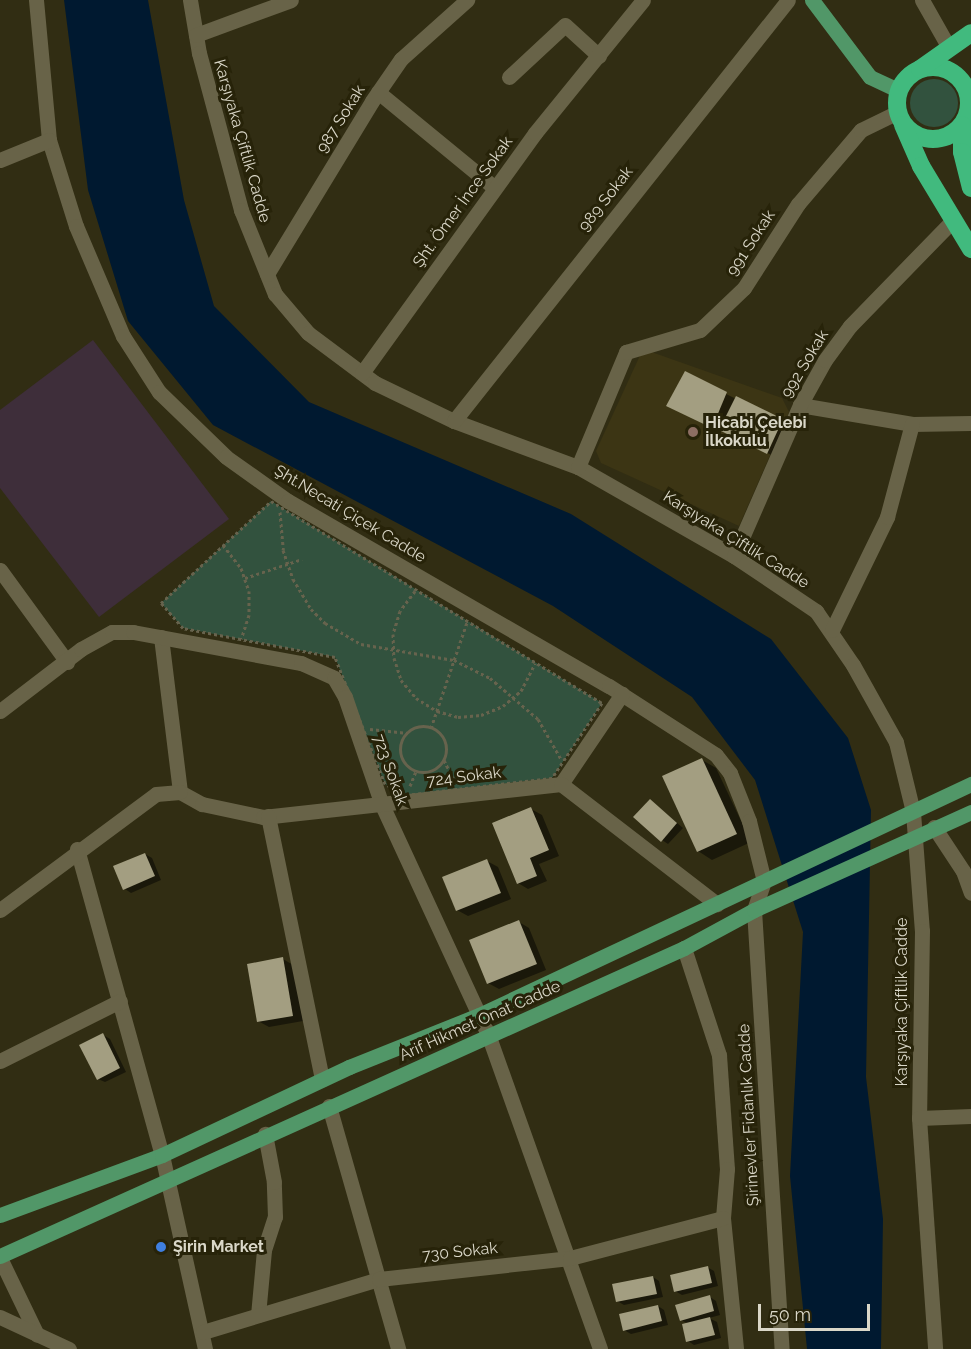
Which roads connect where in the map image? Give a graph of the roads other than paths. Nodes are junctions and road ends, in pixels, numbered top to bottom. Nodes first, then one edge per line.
1 (36, 0) edge
2 (190, 0) edge
3 (291, 0) edge
4 (467, 0) edge
5 (644, 0) edge
6 (788, 0) edge
7 (812, 0) edge
8 (922, 0) edge
9 (971, 33) edge
10 (196, 35) junction
11 (948, 46) junction
12 (599, 56) junction
13 (920, 69) junction
14 (509, 77) dead end
15 (898, 90) junction
16 (378, 92) junction
17 (968, 115) edge
18 (900, 118) junction
19 (49, 140) junction
20 (0, 160) edge
21 (495, 188) junction
22 (971, 188) edge
23 (952, 220) junction
24 (971, 249) edge
25 (267, 274) junction
26 (362, 373) junction
27 (800, 405) junction
28 (454, 421) junction
29 (971, 423) edge
30 (912, 424) junction
31 (578, 466) junction
32 (734, 556) junction
33 (0, 570) edge
34 (832, 630) junction
35 (161, 637) junction
36 (67, 662) junction
37 (622, 694) junction
38 (0, 711) edge
39 (561, 784) junction
40 (971, 784) edge
41 (180, 792) junction
42 (382, 805) junction
43 (913, 812) junction
44 (971, 812) edge
45 (267, 816) junction
46 (933, 827) junction
47 (914, 836) junction
48 (77, 849) junction
49 (771, 877) junction
50 (971, 893) edge
51 (717, 904) junction
52 (2, 907) edge
53 (754, 910) junction
54 (684, 948) junction
55 (120, 1001) junction
56 (480, 1015) junction
57 (489, 1037) junction
58 (0, 1061) edge
59 (322, 1080) junction
60 (329, 1106) junction
61 (971, 1116) edge
62 (919, 1118) junction
63 (265, 1134) junction
64 (162, 1155) junction
65 (166, 1181) junction
66 (0, 1215) edge
67 (723, 1218) junction
68 (0, 1257) edge
69 (570, 1258) junction
70 (379, 1279) junction
71 (258, 1315) junction
72 (0, 1317) edge
73 (203, 1332) junction
74 (37, 1335) junction
75 (62, 1348) edge
76 (205, 1349) edge
77 (398, 1349) edge
78 (600, 1349) edge
79 (736, 1349) edge
80 (782, 1349) edge
81 (935, 1349) edge

1 - 19 street, Şht.Necati Çiçek Cadde
2 - 10 street, Karşıyaka Çiftlik Cadde
3 - 10 street
4 - 16 street, 987 Sokak
5 - 12 street, Şht. Ömer İnce Sokak
6 - 28 street, 989 Sokak
7 - 15 main road
8 - 11 street
9 - 11 highway
10 - 25 street, Karşıyaka Çiftlik Cadde
11 - 13 highway
12 - 14 street
12 - 21 street, Şht. Ömer İnce Sokak
13 - 15 highway
13 - 17 highway
15 - 18 highway
16 - 21 street
16 - 25 street, 987 Sokak
17 - 18 highway
17 - 22 highway
18 - 23 highway
18 - 31 street, 991 Sokak
19 - 20 street
19 - 37 street, Şht.Necati Çiçek Cadde
21 - 26 street, Şht. Ömer İnce Sokak
23 - 24 highway
23 - 27 street, 992 Sokak
25 - 26 street, Karşıyaka Çiftlik Cadde
26 - 28 street, Karşıyaka Çiftlik Cadde
27 - 30 street
27 - 32 street, 992 Sokak
28 - 31 street, Karşıyaka Çiftlik Cadde
29 - 30 street
30 - 34 street
31 - 32 street, Karşıyaka Çiftlik Cadde
32 - 34 street, Karşıyaka Çiftlik Cadde
33 - 36 street
34 - 43 street, Karşıyaka Çiftlik Cadde
35 - 36 street, 723 Sokak
35 - 41 street
35 - 42 street, 723 Sokak
36 - 38 street, 723 Sokak
37 - 39 street
37 - 49 street, Şht.Necati Çiçek Cadde
39 - 42 street, 724 Sokak
39 - 51 street
40 - 43 main road, Arif Hikmet Onat Cadde
41 - 45 street, 724 Sokak
41 - 48 street
42 - 45 street, 724 Sokak
42 - 56 street, 723 Sokak
43 - 47 street, Karşıyaka Çiftlik Cadde
43 - 49 main road, Arif Hikmet Onat Cadde
44 - 46 main road, Arif Hikmet Onat Cadde
45 - 59 street
46 - 47 main road, Arif Hikmet Onat Cadde
46 - 50 street
47 - 53 main road, Arif Hikmet Onat Cadde
47 - 62 street, Karşıyaka Çiftlik Cadde
48 - 52 street
48 - 55 street
49 - 51 main road, Arif Hikmet Onat Cadde
49 - 53 street, Şirinevler Fidanlık Cadde
51 - 56 main road, Arif Hikmet Onat Cadde
53 - 54 main road, Arif Hikmet Onat Cadde
53 - 80 street, Şirinevler Fidanlık Cadde
54 - 57 main road, Arif Hikmet Onat Cadde
54 - 67 street
55 - 58 street
55 - 64 street
56 - 57 street, 723 Sokak
56 - 59 main road, Arif Hikmet Onat Cadde
57 - 60 main road, Arif Hikmet Onat Cadde
57 - 69 street, 723 Sokak
59 - 64 main road, Arif Hikmet Onat Cadde
60 - 63 main road, Arif Hikmet Onat Cadde
60 - 70 street
61 - 62 street
62 - 81 street, Karşıyaka Çiftlik Cadde
63 - 65 main road, Arif Hikmet Onat Cadde
63 - 71 street
64 - 65 street
64 - 66 main road, Arif Hikmet Onat Cadde
65 - 68 main road, Arif Hikmet Onat Cadde
65 - 73 street
67 - 69 street, 730 Sokak
67 - 79 street
68 - 74 street
69 - 70 street, 730 Sokak
69 - 78 street, 723 Sokak
70 - 71 street, 730 Sokak
70 - 77 street
71 - 73 street, 730 Sokak
72 - 74 street
73 - 76 street
74 - 75 street

